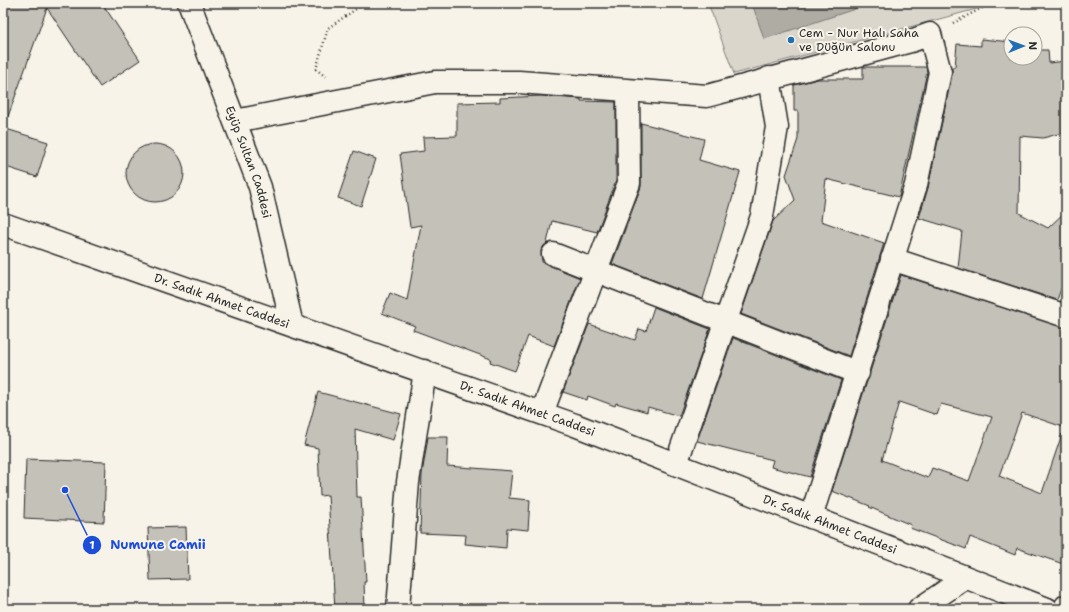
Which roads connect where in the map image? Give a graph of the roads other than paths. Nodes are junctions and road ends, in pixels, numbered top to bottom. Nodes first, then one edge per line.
1 (189, 3) edge
2 (768, 78) junction
3 (628, 90) junction
4 (234, 121) junction
5 (5, 228) edge
6 (553, 254) dead end
7 (892, 259) junction
8 (597, 270) junction
9 (1066, 316) edge
10 (727, 321) junction
11 (292, 325) junction
12 (425, 371) junction
13 (858, 373) junction
14 (542, 413) junction
15 (676, 464) junction
16 (811, 517) junction
17 (965, 578) junction
18 (1066, 606) edge
19 (398, 609) edge
20 (919, 609) edge
21 (1047, 609) edge
22 (1065, 609) edge

1 - 4 street, Eyüp Sultan Caddesi
2 - 3 street
2 - 7 street
2 - 10 street
3 - 4 street
3 - 8 street
4 - 11 street, Eyüp Sultan Caddesi
5 - 11 street, Dr. Sadık Ahmet Caddesi
6 - 8 street
7 - 9 street
7 - 13 street
8 - 10 street
8 - 14 street
10 - 13 street
10 - 15 street
11 - 12 street, Dr. Sadık Ahmet Caddesi
12 - 14 street, Dr. Sadık Ahmet Caddesi
12 - 19 street
13 - 16 street
14 - 15 street, Dr. Sadık Ahmet Caddesi
15 - 16 street, Dr. Sadık Ahmet Caddesi
16 - 17 street, Dr. Sadık Ahmet Caddesi
17 - 20 street
17 - 21 street, Dr. Sadık Ahmet Caddesi
18 - 22 street

